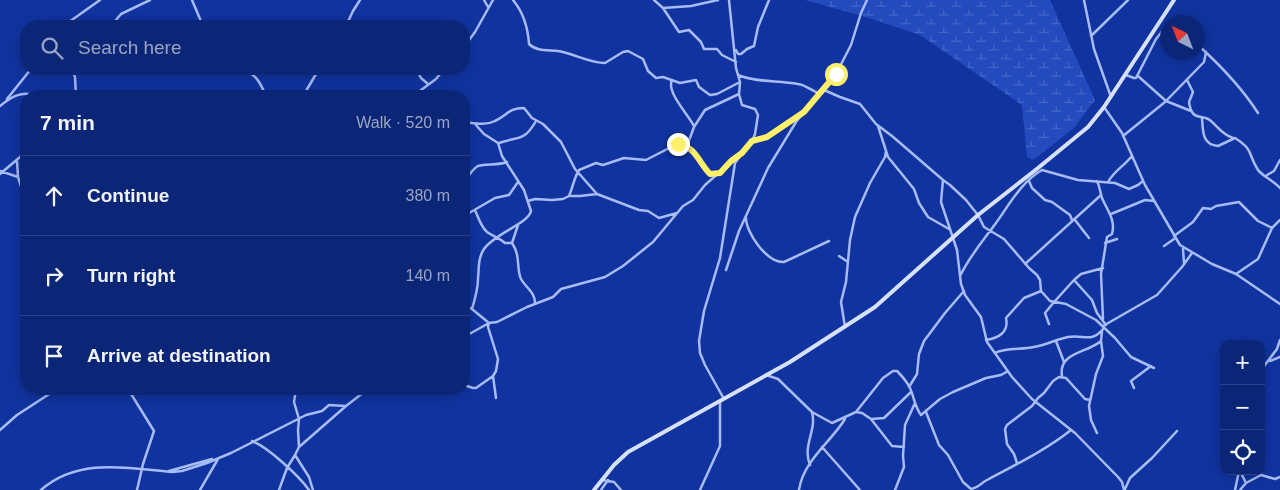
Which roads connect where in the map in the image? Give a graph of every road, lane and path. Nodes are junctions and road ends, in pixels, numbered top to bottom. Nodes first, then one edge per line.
1 (100, 0) edge
2 (150, 0) edge
3 (192, 0) edge
4 (360, 0) edge
5 (484, 0) edge
6 (493, 0) edge
7 (513, 0) edge
8 (654, 0) edge
9 (718, 0) edge
10 (728, 0) edge
11 (769, 0) edge
12 (867, 0) edge
13 (1084, 0) edge
14 (1128, 0) edge
15 (1174, 0) edge
16 (488, 8) junction
17 (663, 8) junction
18 (72, 20) edge
19 (116, 20) edge
20 (200, 20) edge
21 (348, 20) edge
22 (1160, 34) edge
23 (1091, 36) junction
24 (470, 37) edge
25 (734, 48) junction
26 (1206, 52) joint
27 (737, 62) junction
28 (26, 75) edge
29 (74, 75) edge
30 (254, 75) edge
31 (315, 75) edge
32 (419, 75) edge
33 (440, 75) edge
34 (738, 75) junction
35 (1126, 75) junction
36 (1138, 76) junction
37 (672, 80) junction
38 (1187, 80) junction
39 (740, 82) junction
40 (428, 84) junction
41 (76, 90) edge
42 (263, 90) edge
43 (307, 90) edge
44 (420, 90) edge
45 (824, 90) junction
46 (20, 94) edge
47 (739, 94) junction
48 (820, 94) junction
49 (1111, 97) junction
50 (6, 101) junction
51 (1166, 101) junction
52 (0, 106) edge
53 (1104, 107) junction
54 (1192, 111) junction
55 (804, 112) junction
56 (1258, 113) dead end
57 (1202, 118) junction
58 (536, 121) junction
59 (470, 123) edge
60 (877, 123) junction
61 (475, 124) junction
62 (694, 128) junction
63 (1123, 136) junction
64 (1235, 138) junction
65 (752, 141) junction
66 (498, 144) junction
67 (687, 146) junction
68 (886, 151) junction
69 (742, 153) junction
70 (1132, 156) junction
71 (20, 158) edge
72 (1280, 160) edge
73 (17, 161) junction
74 (507, 162) junction
75 (1040, 169) junction
76 (1, 172) edge
77 (577, 173) junction
78 (720, 173) junction
79 (470, 176) edge
80 (1266, 176) junction
81 (18, 177) junction
82 (943, 180) junction
83 (1028, 181) junction
84 (1097, 181) junction
85 (1143, 181) junction
86 (518, 182) junction
87 (1108, 182) junction
88 (20, 183) edge
89 (1280, 188) edge
90 (597, 194) junction
91 (1101, 195) junction
92 (569, 196) junction
93 (527, 200) junction
94 (1154, 201) junction
95 (475, 210) junction
96 (470, 213) edge
97 (678, 213) junction
98 (1111, 214) junction
99 (978, 215) junction
100 (746, 217) junction
101 (1073, 220) junction
102 (1280, 220) edge
103 (519, 223) junction
104 (1272, 228) junction
105 (950, 230) junction
106 (990, 230) junction
107 (497, 236) junction
108 (953, 237) junction
109 (1174, 237) junction
110 (1089, 238) dead end
111 (1117, 239) dead end
112 (829, 241) dead end
113 (512, 243) junction
114 (1105, 243) junction
115 (1164, 246) dead end
116 (1183, 248) junction
117 (1192, 253) junction
118 (840, 256) dead end
119 (848, 262) junction
120 (1025, 264) junction
121 (1184, 264) junction
122 (1103, 268) junction
123 (726, 270) dead end
124 (1236, 274) junction
125 (960, 277) junction
126 (1074, 280) junction
127 (1041, 291) junction
128 (964, 292) junction
129 (1054, 302) junction
130 (535, 303) junction
131 (1280, 304) edge
132 (472, 309) joint
133 (1103, 319) junction
134 (489, 322) junction
135 (1049, 324) dead end
136 (1104, 327) junction
137 (844, 328) junction
138 (470, 333) edge
139 (986, 340) junction
140 (1101, 340) junction
141 (1280, 340) edge
142 (1056, 341) junction
143 (995, 353) junction
144 (1280, 358) edge
145 (1064, 362) junction
146 (1268, 362) junction
147 (1265, 365) edge
148 (1008, 370) junction
149 (766, 375) junction
150 (493, 376) junction
151 (1062, 377) junction
152 (470, 387) edge
153 (909, 387) junction
154 (1134, 388) dead end
155 (911, 392) junction
156 (48, 395) edge
157 (132, 395) edge
158 (295, 395) edge
159 (360, 395) edge
160 (496, 398) dead end
161 (722, 400) junction
162 (1090, 400) junction
163 (1035, 402) junction
164 (915, 403) junction
165 (346, 406) junction
166 (812, 412) junction
167 (856, 412) junction
168 (926, 412) junction
169 (845, 418) junction
170 (299, 419) junction
171 (871, 419) junction
172 (0, 430) edge
173 (1071, 430) junction
174 (1176, 431) dead end
175 (1097, 433) dead end
176 (252, 441) junction
177 (299, 447) junction
178 (822, 447) junction
179 (904, 447) junction
180 (296, 455) junction
181 (218, 458) junction
182 (1017, 463) junction
183 (810, 465) junction
184 (287, 468) junction
185 (142, 469) junction
186 (1239, 475) edge
187 (1242, 475) edge
188 (1280, 477) edge
189 (602, 480) junction
190 (608, 480) junction
191 (1246, 483) junction
192 (41, 490) edge
193 (137, 490) edge
194 (200, 490) edge
195 (279, 490) edge
196 (309, 490) edge
197 (313, 490) edge
198 (594, 490) edge
199 (601, 490) edge
200 (621, 490) edge
201 (700, 490) edge
202 (799, 490) edge
203 (860, 490) edge
204 (895, 490) edge
205 (1124, 490) edge
206 (1235, 490) edge
207 (1240, 490) edge

1 - 18 street
2 - 19 street
3 - 20 street
4 - 21 street
5 - 16 street
6 - 16 street
7 - 37 street
8 - 17 street
9 - 17 street
10 - 25 street
11 - 25 street
12 - 45 street
13 - 23 street
14 - 23 street
15 - 35 main road
16 - 24 street
17 - 27 street
22 - 36 street
23 - 49 street
25 - 27 street
26 - 38 street
26 - 56 street
27 - 34 street
28 - 50 street
29 - 41 street
30 - 42 street
31 - 43 street
32 - 40 street
33 - 40 street
34 - 39 street
34 - 48 street
35 - 36 street
35 - 49 main road
36 - 51 street
37 - 39 street
37 - 62 street
38 - 51 street
38 - 54 street
39 - 47 street
40 - 44 street
45 - 48 street
45 - 60 street
46 - 50 street
47 - 62 street
47 - 65 street
48 - 55 street
49 - 53 main road
50 - 52 street
51 - 54 street
51 - 63 street
53 - 63 street
53 - 75 main road
54 - 57 street
55 - 65 street
55 - 100 street
57 - 64 street
57 - 64 street
58 - 61 street
58 - 66 street
58 - 77 street
59 - 61 street
60 - 68 street
60 - 82 street
61 - 66 street
62 - 67 street
63 - 70 street
64 - 80 street
65 - 69 street
66 - 74 street
67 - 77 street
67 - 78 street
68 - 105 street
68 - 119 street
69 - 78 street
69 - 161 street
70 - 85 street
70 - 87 street
71 - 73 street
72 - 80 street
73 - 76 street
73 - 81 street
74 - 79 street
74 - 86 street
75 - 83 street
75 - 84 street
75 - 99 main road
76 - 81 street
77 - 90 street
77 - 92 street
78 - 97 street
80 - 89 street
81 - 88 street
82 - 99 street
82 - 105 street
83 - 101 street
83 - 106 street
84 - 87 street
84 - 91 street
85 - 87 street
85 - 94 street
86 - 93 street
86 - 95 street
90 - 92 street
90 - 97 street
91 - 98 street
91 - 101 street
92 - 93 street
93 - 103 street
94 - 98 street
94 - 109 street
95 - 96 street
95 - 107 street
97 - 130 street
98 - 114 street
99 - 106 street
99 - 108 main road
100 - 112 street
100 - 123 street
101 - 110 street
101 - 120 street
102 - 104 street
103 - 107 street
103 - 113 street
104 - 109 street
104 - 124 street
105 - 108 street
106 - 120 street
106 - 125 street
107 - 113 street
107 - 132 street
108 - 125 street
108 - 137 main road
109 - 115 street
109 - 116 street
111 - 114 street
113 - 130 street
114 - 122 street
116 - 117 street
116 - 121 street
117 - 121 street
117 - 124 street
118 - 119 street
119 - 137 street
120 - 127 street
121 - 136 street
122 - 126 street
122 - 133 street
124 - 131 street
125 - 128 street
126 - 129 street
126 - 133 street
127 - 129 street
127 - 139 street
128 - 139 street
128 - 153 street
129 - 135 street
129 - 136 street
130 - 134 street
132 - 134 street
133 - 136 street
134 - 138 street
134 - 150 street
136 - 140 street
136 - 142 street
136 - 154 street
137 - 149 main road
139 - 143 street
140 - 145 street
140 - 162 street
141 - 146 street
142 - 143 street
142 - 145 street
143 - 148 street
144 - 146 street
145 - 151 street
146 - 147 street
148 - 163 street
148 - 168 street
149 - 161 main road
149 - 166 street
150 - 152 street
150 - 160 street
151 - 162 street
151 - 163 street
153 - 155 street
153 - 167 street
155 - 164 street
155 - 171 street
156 - 172 street
157 - 185 street
158 - 170 street
159 - 165 street
161 - 189 main road
161 - 201 street
162 - 175 street
163 - 173 street
163 - 182 street
164 - 168 street
164 - 179 street
165 - 170 street
165 - 177 street
166 - 169 street
166 - 183 street
167 - 169 street
167 - 171 street
168 - 182 street
169 - 178 street
170 - 176 street
170 - 177 street
171 - 179 street
173 - 182 street
173 - 205 street
174 - 205 street
176 - 181 street
176 - 184 street
177 - 180 street
178 - 183 street
178 - 203 street
179 - 204 street
180 - 184 street
180 - 197 street
181 - 185 street
181 - 194 street
183 - 202 street
184 - 195 street
184 - 196 street
185 - 192 street
185 - 193 street
186 - 206 street
187 - 191 street
188 - 191 street
189 - 190 street
189 - 198 main road
190 - 199 street
190 - 200 street
191 - 207 street

